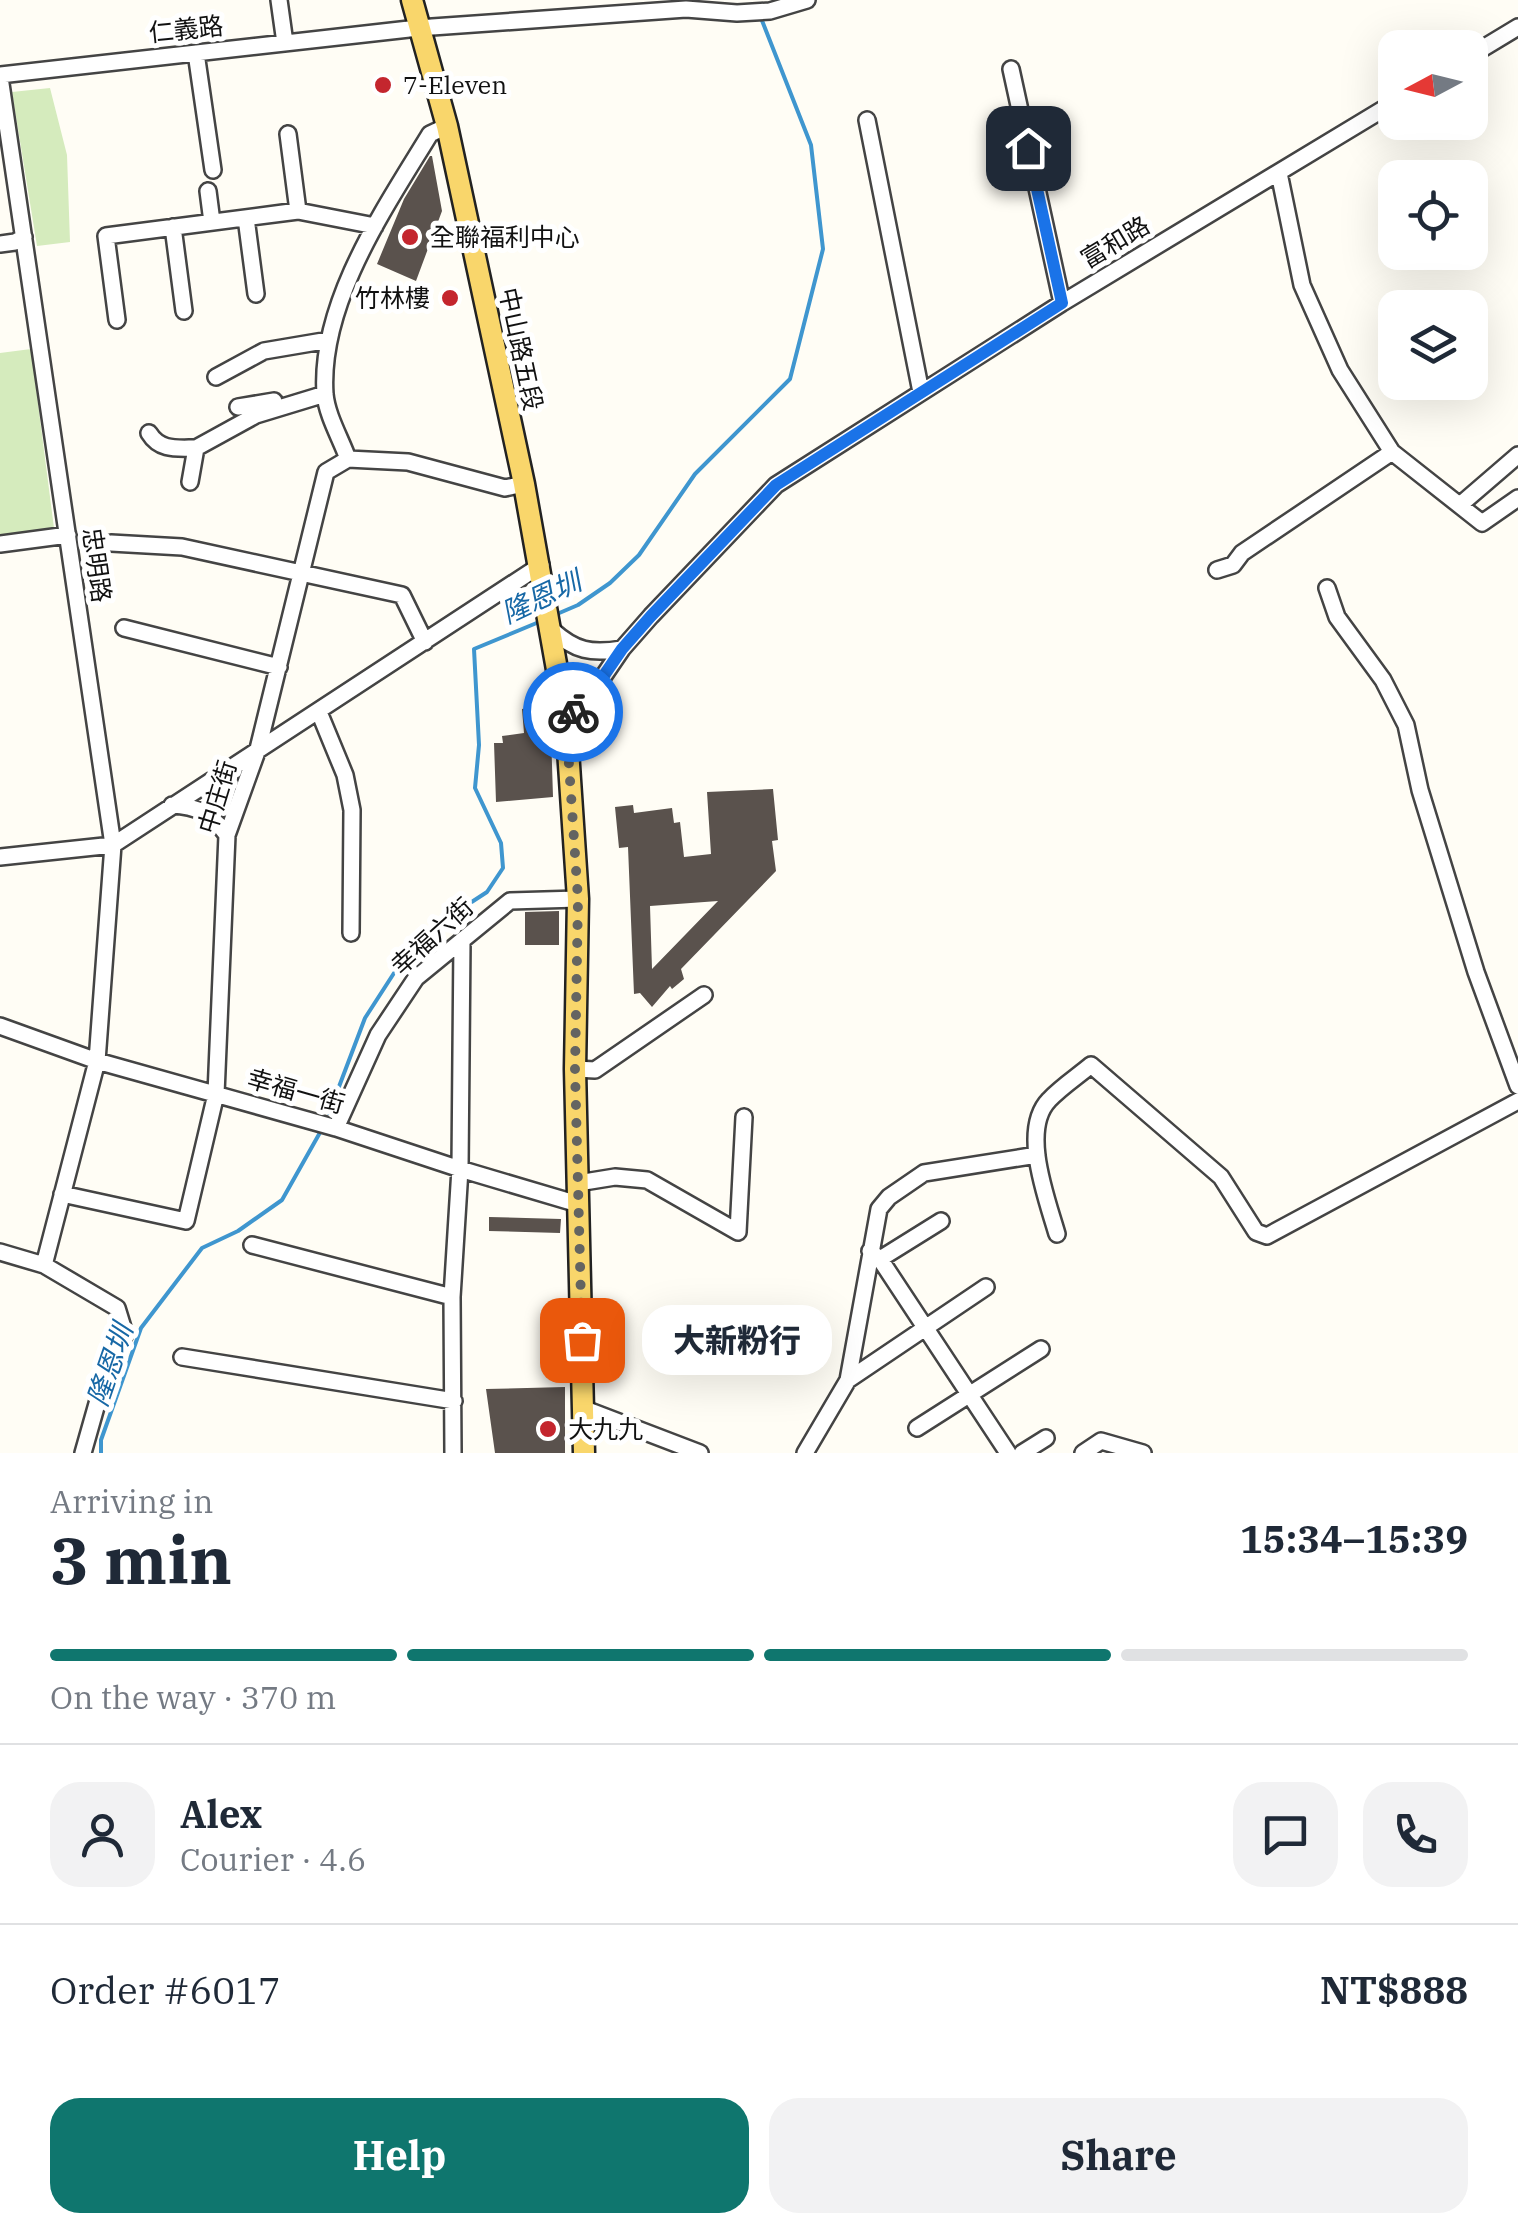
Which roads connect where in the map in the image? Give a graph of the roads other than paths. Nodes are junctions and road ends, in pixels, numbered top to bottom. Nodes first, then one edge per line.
1 (279, 0) edge
2 (412, 0) edge
3 (808, 0) edge
4 (1518, 27) edge
5 (418, 28) junction
6 (285, 43) junction
7 (1488, 45) edge
8 (196, 52) junction
9 (1011, 70) dead end
10 (0, 76) edge
11 (1378, 112) edge
12 (867, 120) dead end
13 (447, 126) junction
14 (288, 134) dead end
15 (213, 170) dead end
16 (1279, 173) junction
17 (208, 191) dead end
18 (298, 211) junction
19 (246, 218) junction
20 (212, 222) junction
21 (374, 226) junction
22 (172, 228) junction
23 (24, 238) junction
24 (0, 244) edge
25 (256, 294) dead end
26 (1062, 303) junction
27 (184, 310) dead end
28 (117, 320) dead end
29 (329, 340) junction
30 (216, 377) dead end
31 (921, 392) junction
32 (326, 394) junction
33 (238, 406) dead end
34 (150, 433) dead end
35 (196, 448) junction
36 (1392, 452) junction
37 (1518, 455) edge
38 (348, 459) junction
39 (190, 482) dead end
40 (524, 484) junction
41 (1518, 498) edge
42 (1460, 506) junction
43 (68, 536) junction
44 (111, 543) dead end
45 (0, 544) edge
46 (541, 566) junction
47 (1217, 570) dead end
48 (302, 571) junction
49 (1327, 588) dead end
50 (124, 628) dead end
51 (552, 628) junction
52 (425, 642) junction
53 (622, 649) junction
54 (279, 666) junction
55 (319, 712) junction
56 (566, 720) junction
57 (258, 749) junction
58 (172, 805) junction
59 (227, 835) junction
60 (114, 845) junction
61 (0, 857) edge
62 (578, 899) junction
63 (351, 933) dead end
64 (462, 940) junction
65 (704, 995) dead end
66 (0, 1026) edge
67 (97, 1062) junction
68 (575, 1069) junction
69 (1518, 1086) edge
70 (216, 1094) junction
71 (1518, 1102) edge
72 (744, 1118) dead end
73 (336, 1128) junction
74 (1036, 1155) junction
75 (460, 1169) junction
76 (62, 1194) junction
77 (578, 1194) junction
78 (941, 1222) dead end
79 (1056, 1234) dead end
80 (252, 1245) dead end
81 (0, 1252) edge
82 (875, 1255) junction
83 (44, 1265) junction
84 (986, 1287) dead end
85 (452, 1297) junction
86 (925, 1326) junction
87 (1041, 1349) dead end
88 (182, 1357) dead end
89 (848, 1380) junction
90 (970, 1394) junction
91 (454, 1401) junction
92 (584, 1409) junction
93 (918, 1428) dead end
94 (1046, 1438) dead end
95 (83, 1453) edge
96 (453, 1453) edge
97 (584, 1453) edge
98 (700, 1453) edge
99 (805, 1453) edge
100 (1008, 1453) edge
101 (1022, 1453) edge
102 (1083, 1453) edge
103 (1143, 1453) edge

1 - 6 street
2 - 5 main road, 中山路五段
3 - 5 street, 仁義路
4 - 7 street
5 - 6 street, 仁義路
5 - 13 main road, 中山路五段
6 - 8 street, 仁義路
8 - 10 street, 仁義路
8 - 15 street
9 - 26 street
10 - 23 street, 忠明路
11 - 16 street, 富和路
12 - 31 street
13 - 21 street
13 - 40 main road, 中山路五段
14 - 18 street
16 - 26 street, 富和路
16 - 36 street
17 - 20 street
18 - 19 street
18 - 21 street
19 - 20 street
19 - 25 street
20 - 22 street
21 - 29 street
22 - 27 street
22 - 28 street
23 - 24 street
23 - 43 street, 忠明路
26 - 31 street, 富和路
29 - 30 street
29 - 32 street
31 - 53 street, 富和路
32 - 33 street
32 - 35 street
32 - 38 street
34 - 35 street
35 - 39 street
36 - 42 street
36 - 47 street
37 - 42 street
38 - 40 street
38 - 48 street, 中庄街
40 - 46 main road, 中山路五段
41 - 42 street
43 - 45 street
43 - 60 street, 忠明路
44 - 48 street
46 - 51 main road, 中山路五段
46 - 52 street
48 - 52 street
48 - 54 street, 中庄街
49 - 69 street
50 - 54 street
51 - 53 street
51 - 56 main road
52 - 55 street
53 - 56 street, 富和路
54 - 57 street, 中庄街
55 - 57 street
55 - 63 street
56 - 62 main road
57 - 58 street
57 - 59 street, 中庄街
58 - 59 street
58 - 60 street
59 - 70 street, 中庄街
60 - 61 street
60 - 67 street, 忠明路
62 - 64 street, 幸福六街
62 - 68 main road
64 - 73 street, 幸福六街
64 - 75 street
65 - 68 street
66 - 67 street, 幸福一街
67 - 70 street, 幸福一街
67 - 76 street, 忠明路
68 - 77 main road
70 - 73 street, 幸福一街
70 - 76 street, 中庄街
71 - 74 street
72 - 77 street
73 - 75 street, 幸福一街
74 - 79 street
74 - 82 street
75 - 77 street, 幸福一街
75 - 85 street
76 - 83 street, 忠明路
77 - 92 main road
78 - 82 street
80 - 85 street
81 - 83 street
82 - 86 street
82 - 89 street
83 - 95 street
84 - 86 street
85 - 91 street
86 - 89 street
86 - 90 street
87 - 90 street
88 - 91 street
89 - 99 street
90 - 93 street
90 - 100 street
91 - 96 street
92 - 97 main road
92 - 98 street
94 - 101 street
102 - 103 street

